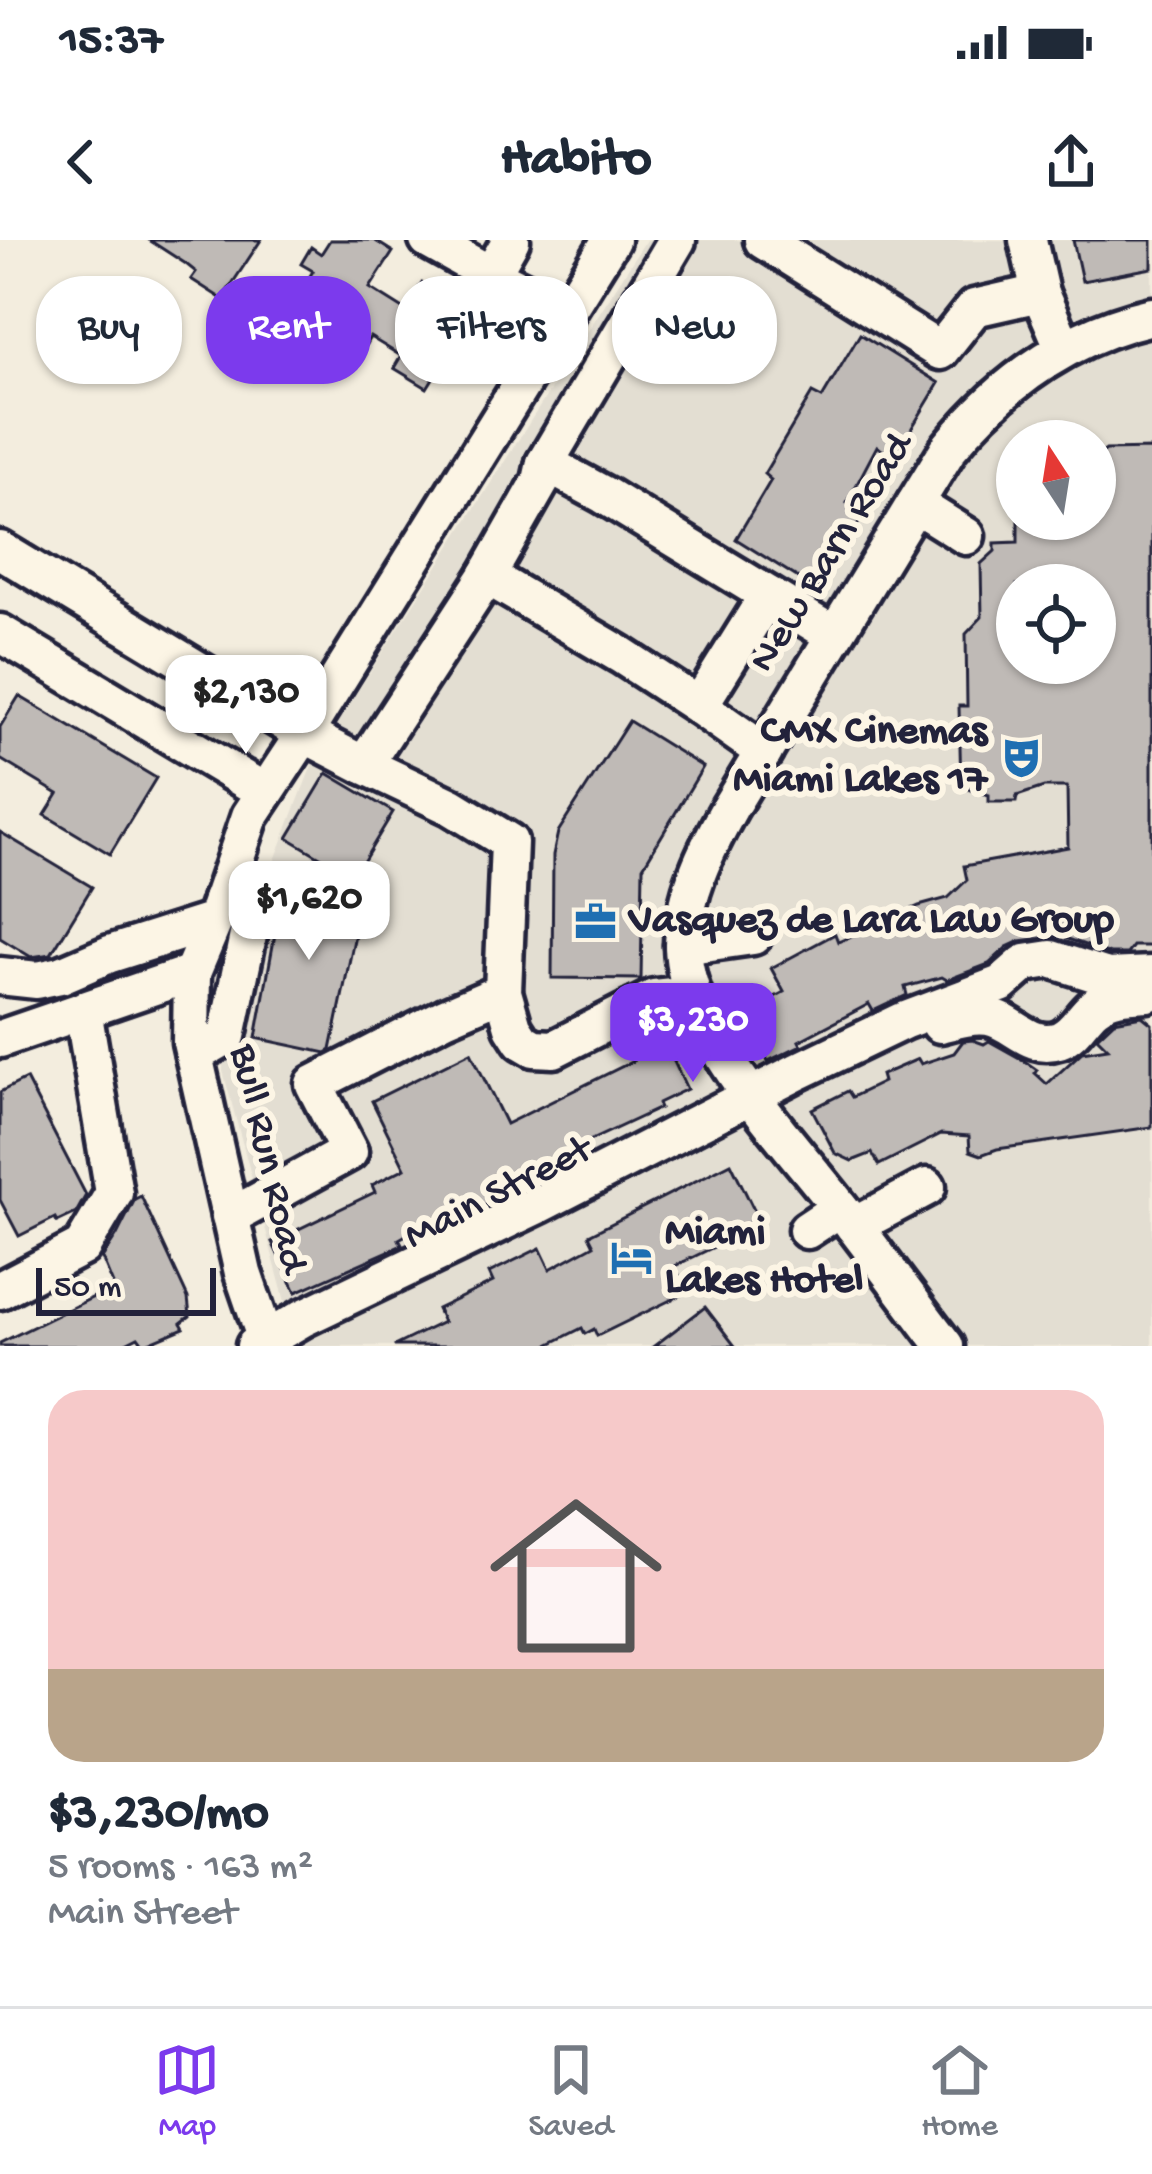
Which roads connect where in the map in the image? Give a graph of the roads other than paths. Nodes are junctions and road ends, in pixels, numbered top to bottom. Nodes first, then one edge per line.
1 (428, 240) edge
2 (511, 240) edge
3 (611, 240) edge
4 (677, 240) edge
5 (763, 240) edge
6 (1028, 240) edge
7 (491, 274) junction
8 (495, 276) edge
9 (588, 277) edge
10 (1040, 292) junction
11 (1152, 316) edge
12 (1064, 349) junction
13 (521, 384) edge
14 (544, 463) junction
15 (915, 504) junction
16 (966, 536) dead end
17 (0, 550) edge
18 (487, 576) junction
19 (768, 595) junction
20 (0, 633) edge
21 (834, 635) junction
22 (699, 706) junction
23 (304, 734) junction
24 (764, 752) junction
25 (364, 765) junction
26 (266, 792) junction
27 (218, 910) junction
28 (753, 936) dead end
29 (683, 946) junction
30 (192, 973) junction
31 (1152, 975) edge
32 (0, 976) edge
33 (503, 992) junction
34 (1152, 993) edge
35 (691, 994) junction
36 (83, 1010) junction
37 (0, 1039) edge
38 (194, 1055) junction
39 (759, 1104) junction
40 (927, 1187) dead end
41 (230, 1216) junction
42 (847, 1217) junction
43 (807, 1230) dead end
44 (0, 1290) edge
45 (263, 1344) edge
46 (945, 1346) edge

1 - 7 street
2 - 7 street
3 - 9 street, Bull Run Road
4 - 14 street
5 - 10 street
6 - 10 street
7 - 8 street
10 - 12 street
11 - 12 street, New Barn Road
12 - 15 street, New Barn Road
13 - 23 street, Bull Run Road
14 - 18 street
14 - 19 street
15 - 16 street
15 - 21 street, New Barn Road
17 - 23 street
18 - 22 street
18 - 25 street
19 - 21 street
19 - 22 street
20 - 26 street
21 - 24 street, New Barn Road
22 - 24 street
23 - 25 street
23 - 26 street, Bull Run Road
24 - 29 street, New Barn Road
25 - 33 street
26 - 27 street, Bull Run Road
27 - 30 street, Bull Run Road
27 - 32 street
27 - 38 street
28 - 29 street
29 - 35 street, New Barn Road
30 - 36 street
30 - 38 street, Bull Run Road
31 - 39 street, Main Street
33 - 35 street
33 - 41 street
34 - 39 street, Main Street
35 - 39 street, New Barn Road
36 - 37 street
36 - 44 street
38 - 41 street, Bull Run Road
39 - 42 street, New Barn Road
39 - 45 street, Main Street
40 - 42 street
41 - 45 street, Bull Run Road
42 - 43 street
42 - 46 street, New Barn Road

